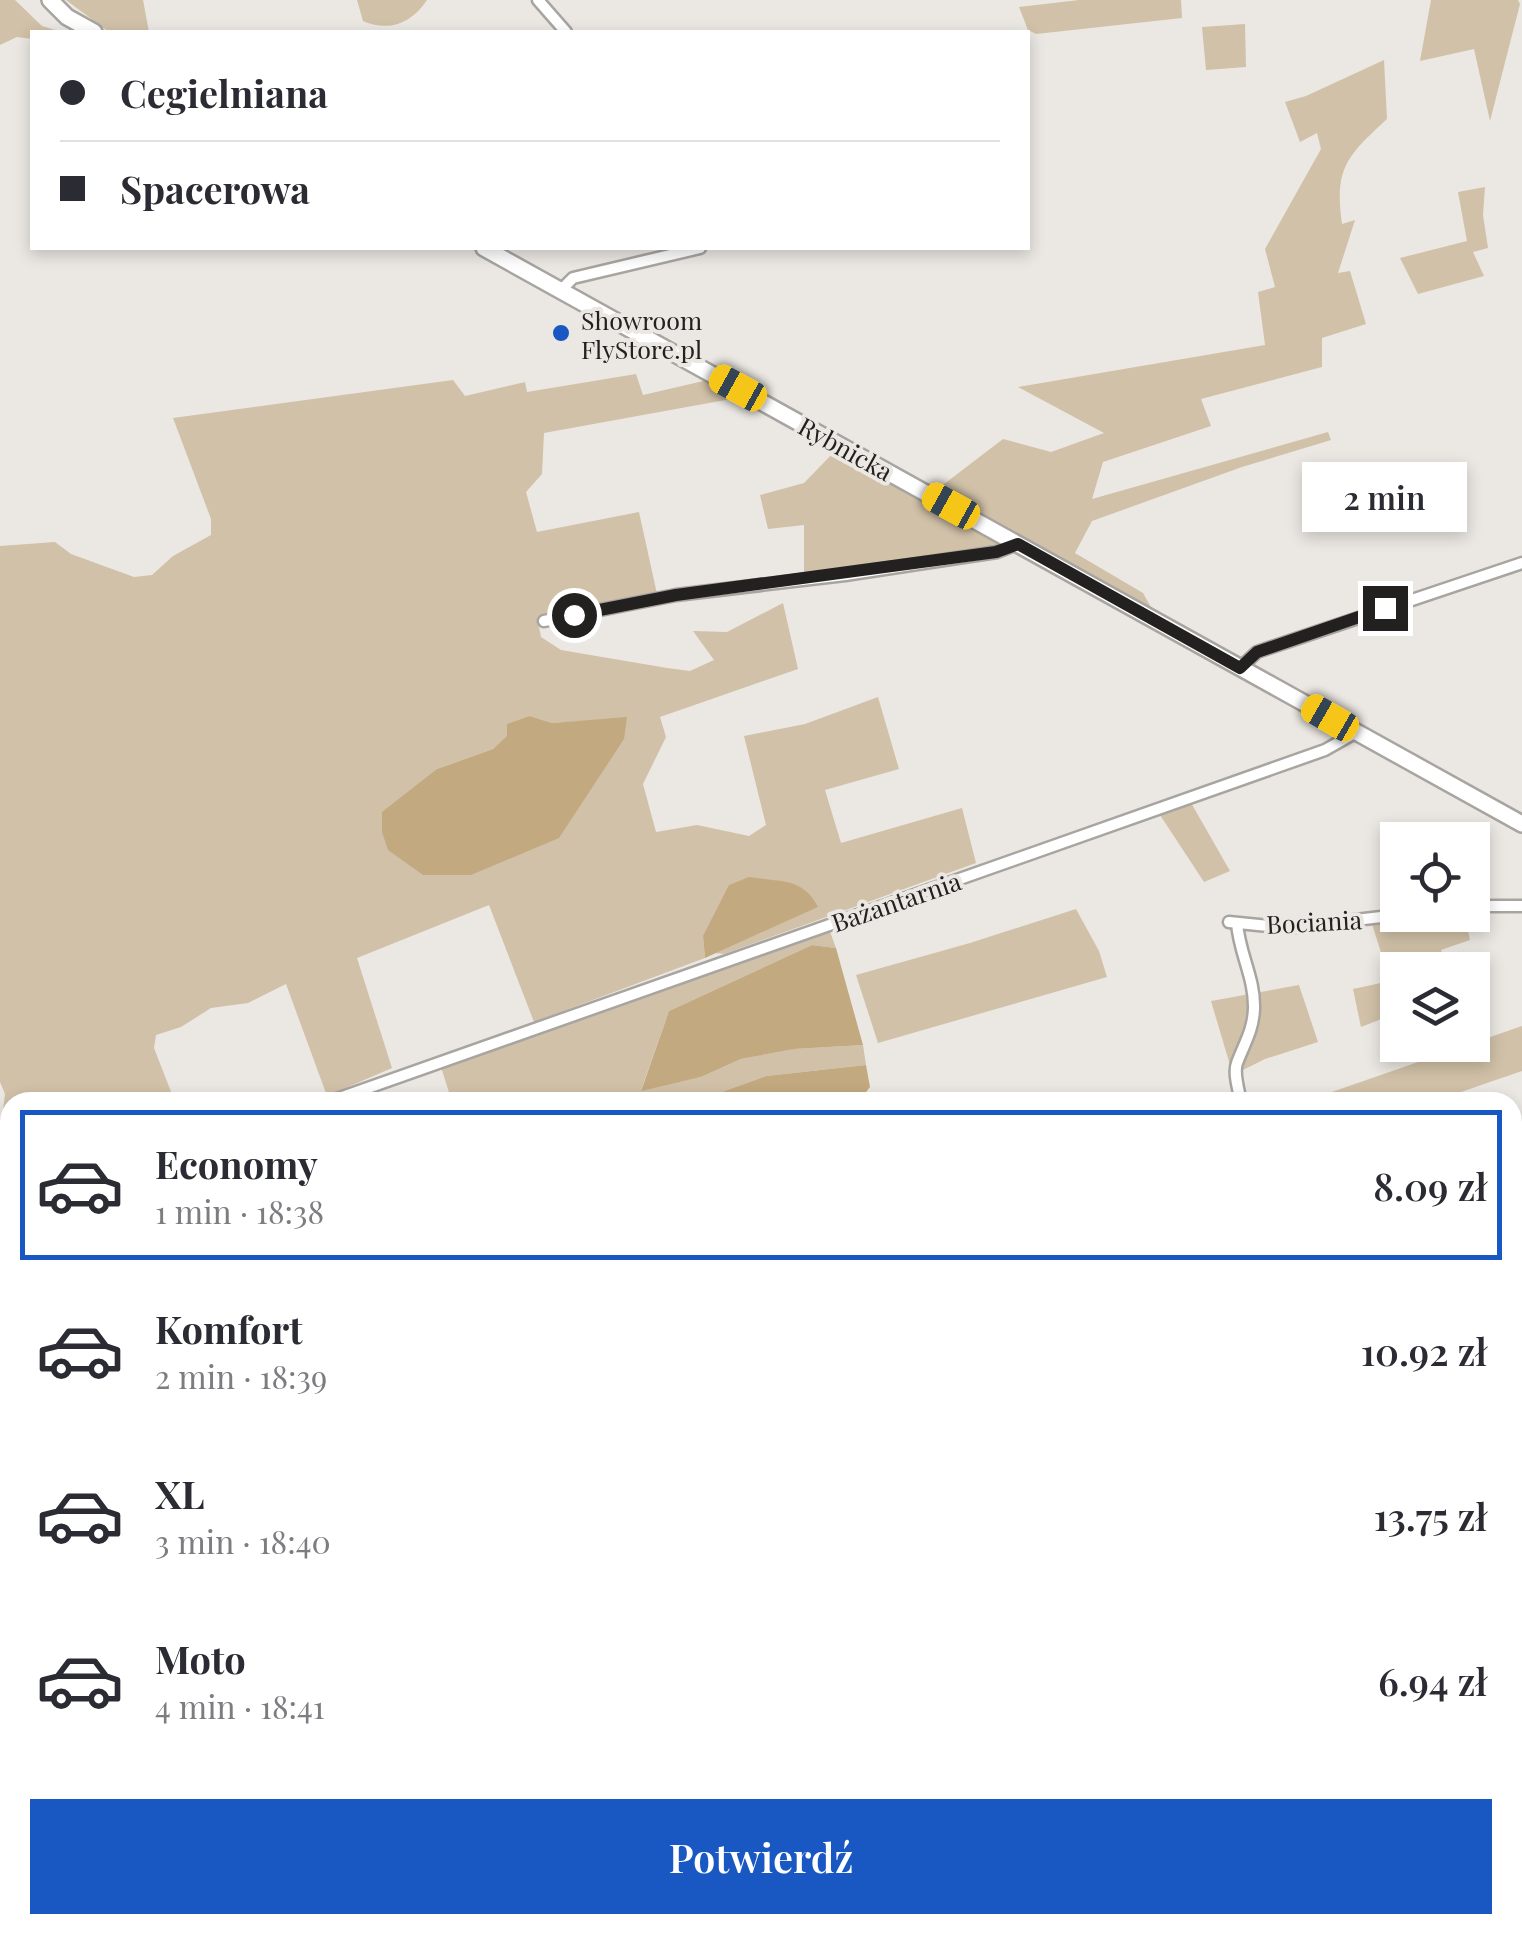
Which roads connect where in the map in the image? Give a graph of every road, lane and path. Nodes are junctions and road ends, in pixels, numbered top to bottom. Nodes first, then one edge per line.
1 (538, 0) edge
2 (53, 1) edge
3 (90, 30) edge
4 (564, 30) edge
5 (488, 250) edge
6 (691, 250) edge
7 (561, 290) junction
8 (1018, 544) junction
9 (1522, 563) edge
10 (544, 621) dead end
11 (1240, 668) junction
12 (1355, 733) junction
13 (1522, 824) edge
14 (1490, 906) edge
15 (1522, 906) edge
16 (1380, 917) edge
17 (357, 1092) edge
18 (1240, 1092) edge

1 - 4 street
2 - 3 main road
5 - 7 main road, Rybnicka
6 - 7 street
7 - 8 main road, Rybnicka
8 - 10 street
8 - 11 main road, Rybnicka
9 - 11 street
11 - 12 main road, Rybnicka
12 - 13 main road, Rybnicka
12 - 17 street, Bażantarnia
14 - 15 street
16 - 18 street, Bociania

